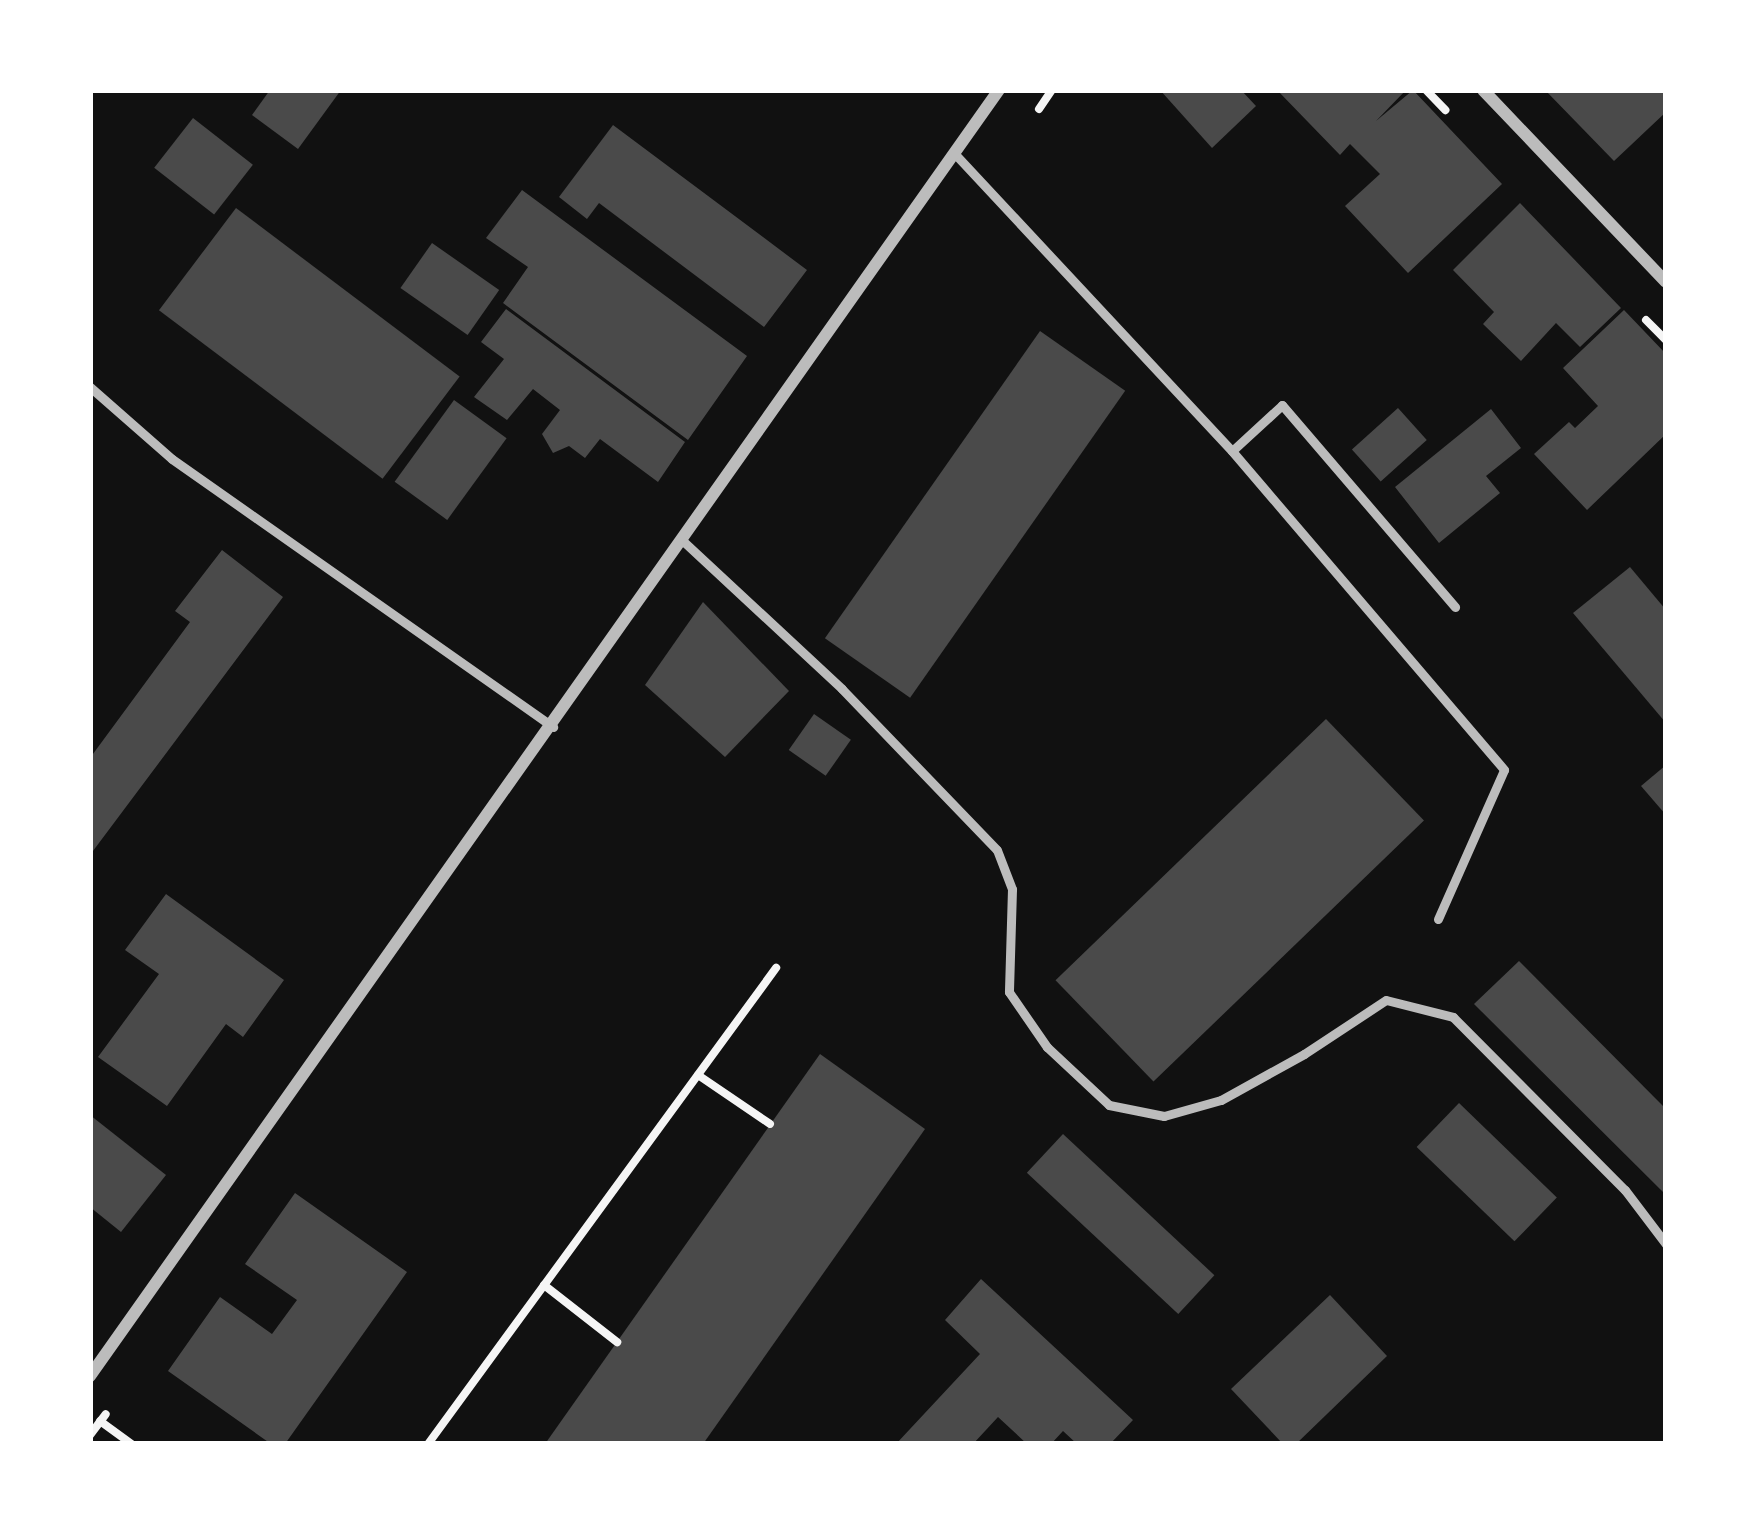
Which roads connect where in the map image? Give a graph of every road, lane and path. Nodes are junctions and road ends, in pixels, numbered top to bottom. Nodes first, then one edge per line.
1 (999, 90) edge
2 (1483, 90) edge
3 (955, 154) junction
4 (1666, 282) edge
5 (90, 387) edge
6 (1232, 451) junction
7 (683, 541) junction
8 (1455, 607) dead end
9 (553, 727) junction
10 (1438, 919) dead end
11 (776, 968) dead end
12 (698, 1075) junction
13 (770, 1124) dead end
14 (1666, 1244) edge
15 (544, 1285) junction
16 (616, 1342) dead end
17 (90, 1376) edge
18 (100, 1421) dead end
19 (132, 1444) edge
20 (428, 1444) edge

1 - 3 street
2 - 4 street
3 - 6 lane
3 - 7 street
5 - 9 lane
6 - 8 lane
6 - 10 lane
7 - 9 street
7 - 14 lane
9 - 17 street
11 - 12 path
12 - 13 path
12 - 15 path
15 - 16 path
15 - 20 path
18 - 19 path

